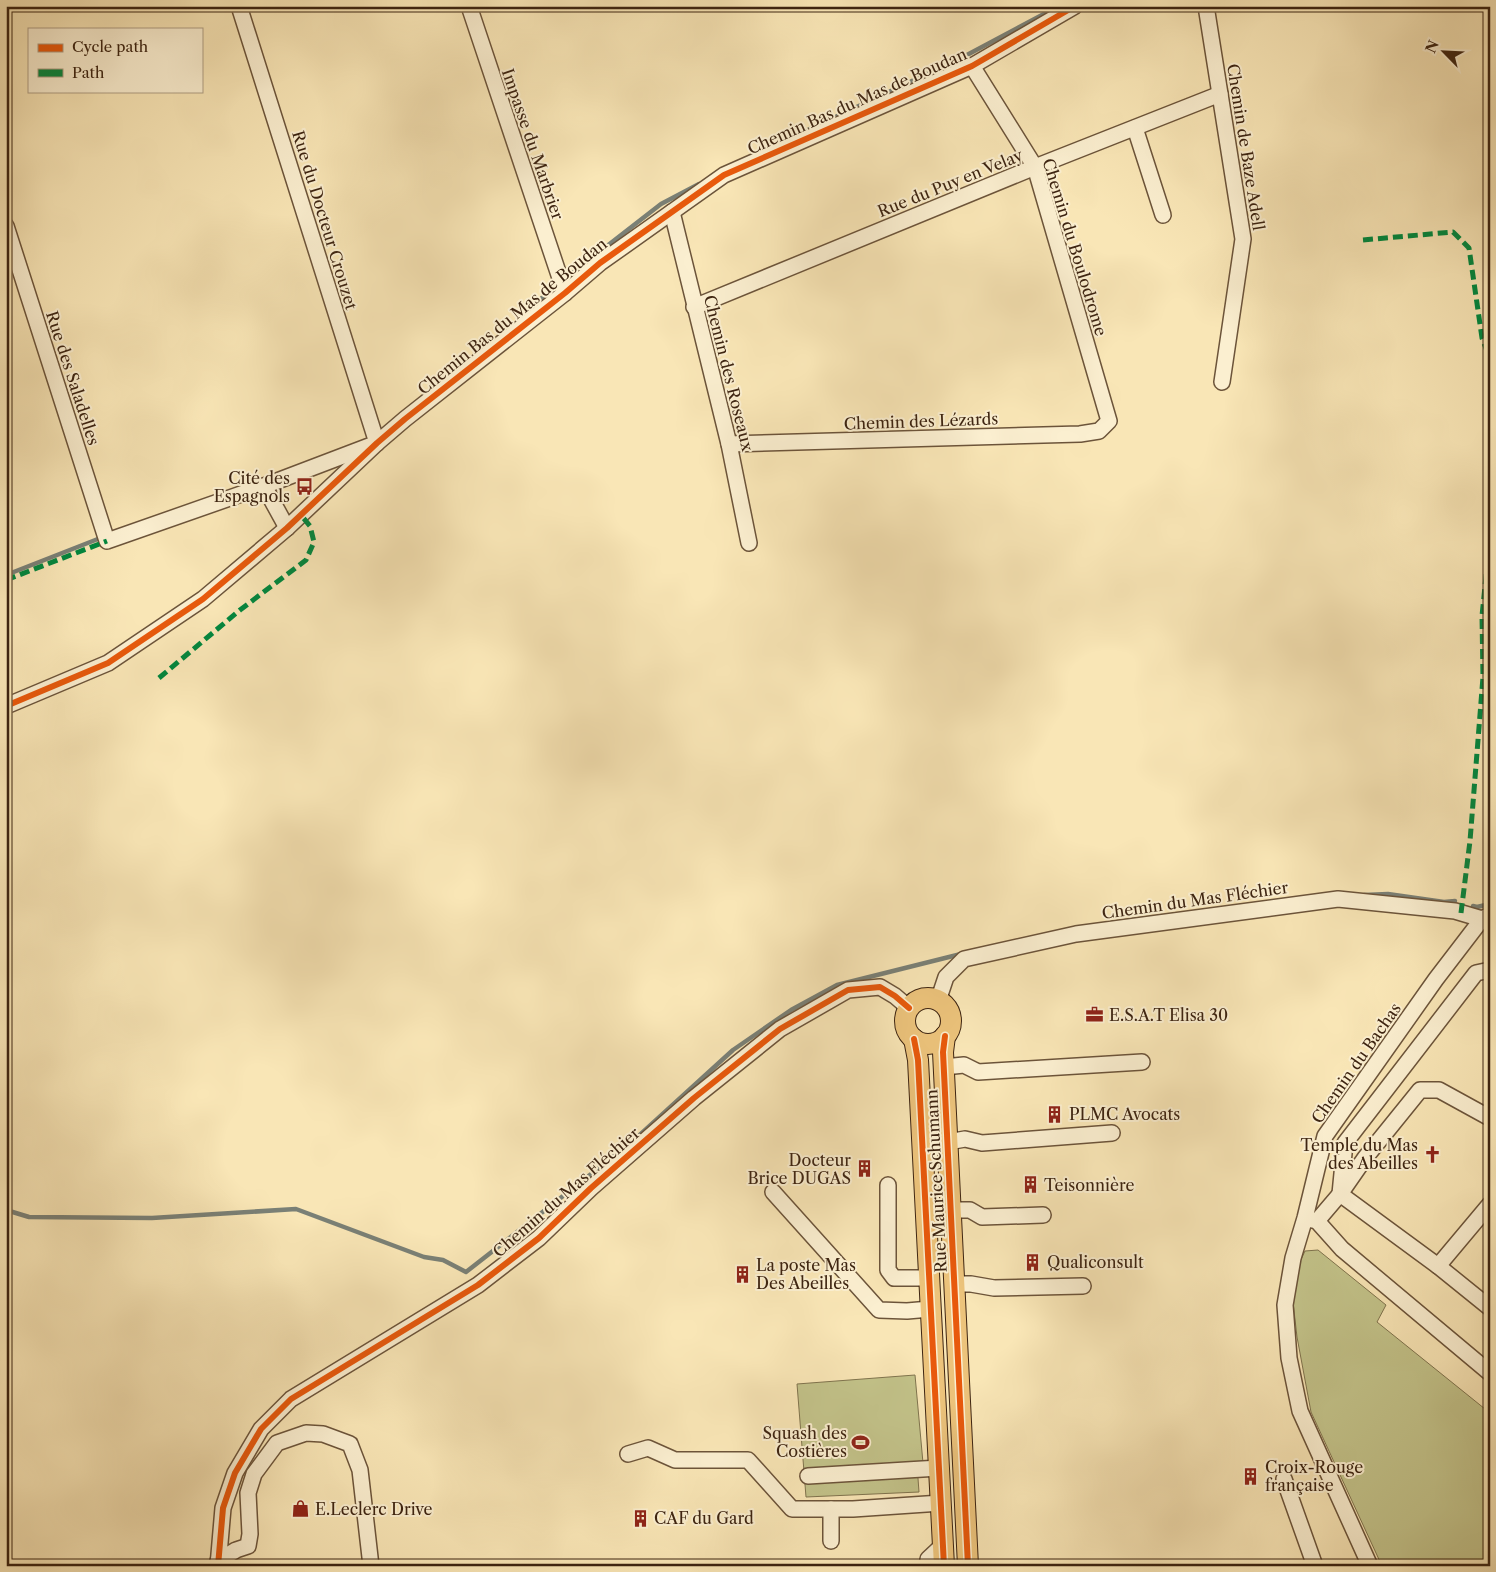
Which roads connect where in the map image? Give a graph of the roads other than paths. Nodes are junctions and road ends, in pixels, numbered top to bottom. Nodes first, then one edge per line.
1 (239, 6) edge
2 (469, 6) edge
3 (1075, 6) edge
4 (1206, 6) edge
5 (972, 66) junction
6 (1220, 94) junction
7 (1135, 128) junction
8 (1035, 167) junction
9 (672, 212) junction
10 (1163, 215) dead end
11 (6, 226) edge
12 (565, 293) junction
13 (694, 307) junction
14 (1222, 382) dead end
15 (1109, 421) joint
16 (377, 443) junction
17 (729, 444) junction
18 (264, 486) junction
19 (287, 528) junction
20 (749, 544) dead end
21 (6, 706) edge
22 (1486, 917) edge
23 (1490, 970) edge
24 (938, 1001) junction
25 (909, 1008) junction
26 (945, 1036) junction
27 (914, 1040) junction
28 (1142, 1062) dead end
29 (944, 1067) junction
30 (1490, 1118) edge
31 (1112, 1133) dead end
32 (948, 1142) junction
33 (888, 1185) dead end
34 (773, 1192) dead end
35 (1340, 1194) junction
36 (1490, 1204) edge
37 (951, 1210) junction
38 (1043, 1215) dead end
39 (1311, 1220) junction
40 (1438, 1266) junction
41 (929, 1278) junction
42 (954, 1284) junction
43 (1083, 1286) dead end
44 (1490, 1308) edge
45 (930, 1309) junction
46 (1490, 1373) edge
47 (628, 1454) dead end
48 (939, 1468) junction
49 (808, 1476) dead end
50 (1284, 1479) dead end
51 (940, 1503) junction
52 (831, 1509) junction
53 (831, 1541) dead end
54 (943, 1545) junction
55 (218, 1563) edge
56 (371, 1566) edge
57 (928, 1566) edge
58 (944, 1566) edge
59 (968, 1566) edge
60 (1315, 1566) edge
61 (1370, 1566) edge

1 - 16 street, Rue du Docteur Crouzet
2 - 12 street, Impasse du Marbrier
3 - 5 street, Chemin Bas du Mas de Boudan
4 - 6 street, Chemin de Baze Adell
5 - 8 street, Chemin du Boulodrome
5 - 9 street, Chemin Bas du Mas de Boudan
6 - 7 street, Rue du Puy en Velay
6 - 14 street, Chemin de Baze Adell
7 - 8 street, Rue du Puy en Velay
7 - 10 street
8 - 13 street, Rue du Puy en Velay
8 - 15 street, Chemin du Boulodrome
9 - 12 street, Chemin Bas du Mas de Boudan
9 - 13 street, Chemin des Roseaux
11 - 18 street, Rue des Saladelles
12 - 16 street, Chemin Bas du Mas de Boudan
13 - 17 street, Chemin des Roseaux
15 - 17 street, Chemin des Lézards
16 - 18 street
16 - 19 street, Chemin Bas du Mas de Boudan
17 - 20 street, Chemin des Roseaux
18 - 19 street
19 - 21 street, Chemin Bas du Mas de Boudan
22 - 24 street, Chemin du Mas Fléchier
22 - 39 street, Chemin du Bachas
23 - 35 street
24 - 25 main road
24 - 26 main road
25 - 27 main road
25 - 55 street, Chemin du Mas Fléchier
26 - 27 main road
26 - 29 main road, Rue Maurice Schumann
27 - 41 main road, Rue Maurice Schumann
28 - 29 street
29 - 32 main road, Rue Maurice Schumann
30 - 35 street
31 - 32 street
32 - 37 main road, Rue Maurice Schumann
33 - 41 street
34 - 45 street
35 - 39 street
35 - 40 street
36 - 40 street
37 - 38 street
37 - 42 main road, Rue Maurice Schumann
39 - 46 street
39 - 61 street, Chemin du Bachas
40 - 44 street
41 - 45 main road, Rue Maurice Schumann
42 - 43 street
42 - 59 main road, Rue Maurice Schumann
45 - 48 main road, Rue Maurice Schumann
47 - 52 street
48 - 49 street
48 - 51 main road, Rue Maurice Schumann
50 - 60 street
51 - 52 street
51 - 54 main road, Rue Maurice Schumann
52 - 53 street
54 - 57 street
54 - 58 main road, Rue Maurice Schumann
55 - 56 street

